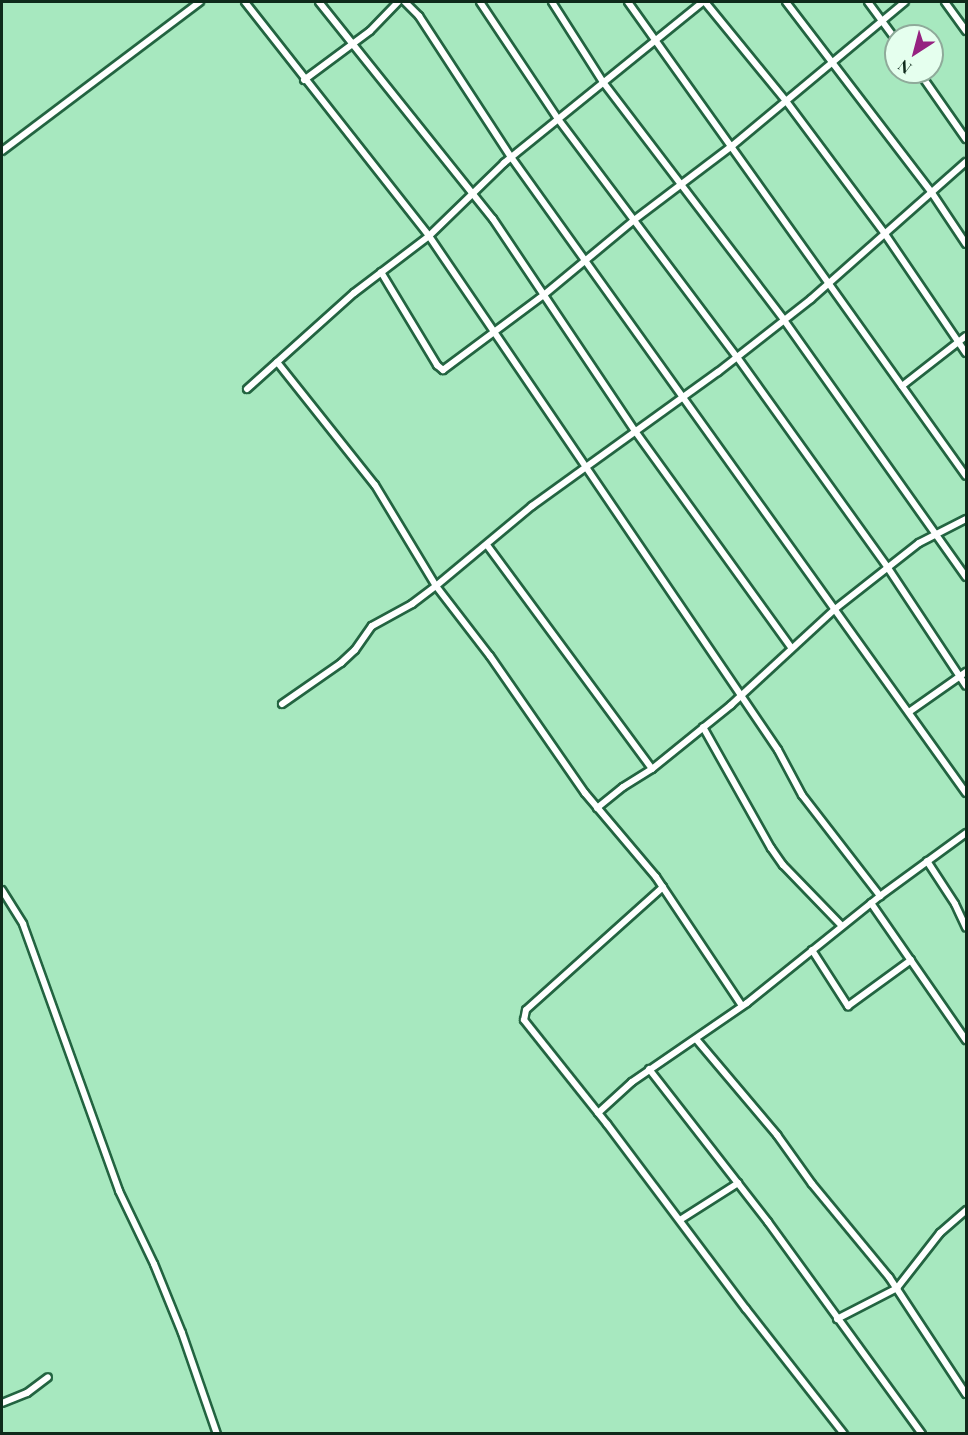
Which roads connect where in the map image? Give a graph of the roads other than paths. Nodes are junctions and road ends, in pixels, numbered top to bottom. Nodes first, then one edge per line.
1 (200, 2) edge
2 (245, 2) edge
3 (318, 2) edge
4 (398, 2) edge
5 (405, 2) edge
6 (480, 2) edge
7 (552, 2) edge
8 (628, 2) edge
9 (704, 2) edge
10 (786, 2) edge
11 (868, 2) edge
12 (905, 2) edge
13 (945, 2) edge
14 (882, 21) junction
15 (884, 24) edge
16 (966, 31) edge
17 (655, 39) junction
18 (352, 44) junction
19 (831, 63) junction
20 (304, 80) junction
21 (603, 82) junction
22 (927, 84) edge
23 (786, 101) junction
24 (558, 119) junction
25 (966, 139) edge
26 (732, 146) junction
27 (2, 151) edge
28 (511, 157) junction
29 (966, 162) edge
30 (681, 184) junction
31 (472, 193) junction
32 (932, 193) junction
33 (634, 220) junction
34 (885, 234) junction
35 (429, 236) junction
36 (966, 244) edge
37 (585, 260) junction
38 (381, 272) junction
39 (830, 284) junction
40 (545, 294) junction
41 (784, 320) junction
42 (493, 332) junction
43 (966, 336) edge
44 (959, 342) junction
45 (966, 353) edge
46 (737, 357) junction
47 (277, 362) junction
48 (902, 386) junction
49 (247, 389) dead end
50 (682, 397) junction
51 (635, 431) junction
52 (584, 467) junction
53 (966, 476) edge
54 (966, 519) edge
55 (936, 535) junction
56 (487, 545) junction
57 (888, 568) junction
58 (966, 577) edge
59 (436, 586) junction
60 (835, 609) junction
61 (791, 647) junction
62 (966, 672) edge
63 (960, 676) junction
64 (966, 686) edge
65 (740, 697) junction
66 (282, 704) dead end
67 (909, 712) junction
68 (703, 728) junction
69 (652, 769) junction
70 (966, 792) edge
71 (597, 808) junction
72 (966, 833) edge
73 (927, 861) junction
74 (663, 887) junction
75 (2, 890) edge
76 (880, 896) junction
77 (871, 903) junction
78 (841, 925) junction
79 (966, 928) edge
80 (812, 950) junction
81 (911, 960) junction
82 (742, 1006) junction
83 (696, 1039) junction
84 (966, 1040) edge
85 (649, 1069) junction
86 (598, 1113) junction
87 (738, 1183) junction
88 (966, 1210) edge
89 (680, 1220) junction
90 (897, 1288) junction
91 (837, 1319) junction
92 (48, 1377) dead end
93 (966, 1394) edge
94 (2, 1402) edge
95 (217, 1434) edge
96 (844, 1434) edge
97 (921, 1434) edge

1 - 27 street
2 - 20 street
3 - 18 street
4 - 18 street
5 - 28 street
6 - 24 street
7 - 21 street
8 - 17 street
9 - 17 street
9 - 23 street
10 - 19 street
11 - 14 street
12 - 14 street
13 - 16 street
14 - 15 street
14 - 19 street
17 - 21 street
17 - 26 street
18 - 20 street
18 - 31 street
19 - 23 street
19 - 32 street
20 - 35 street
21 - 24 street
21 - 30 street
22 - 25 street
23 - 26 street
23 - 34 street
24 - 28 street
24 - 33 street
26 - 30 street
26 - 39 street
28 - 31 street
28 - 37 street
29 - 32 street
30 - 33 street
30 - 41 street
31 - 35 street
31 - 40 street
32 - 34 street
32 - 36 street
33 - 37 street
33 - 46 street
34 - 39 street
34 - 44 street
35 - 38 street
35 - 42 street
37 - 40 street
37 - 50 street
38 - 42 street
38 - 47 street
39 - 41 street
39 - 48 street
40 - 42 street
40 - 51 street
41 - 46 street
41 - 55 street
42 - 52 street
43 - 44 street
44 - 45 street
44 - 48 street
46 - 50 street
46 - 57 street
47 - 49 street
47 - 59 street
48 - 53 street
50 - 51 street
50 - 60 street
51 - 52 street
51 - 61 street
52 - 56 street
52 - 65 street
54 - 55 street
55 - 57 street
55 - 58 street
56 - 59 street
56 - 69 street
57 - 60 street
57 - 63 street
59 - 66 street
59 - 71 street
60 - 61 street
60 - 67 street
61 - 65 street
62 - 63 street
63 - 64 street
63 - 67 street
65 - 68 street
65 - 76 street
67 - 70 street
68 - 69 street
68 - 78 street
69 - 71 street
71 - 74 street
72 - 73 street
73 - 76 street
73 - 79 street
74 - 82 street
74 - 86 street
75 - 95 street
76 - 77 street
77 - 78 street
77 - 81 street
78 - 80 street
80 - 81 street
80 - 82 street
81 - 84 street
82 - 83 street
83 - 85 street
83 - 90 street
85 - 86 street
85 - 87 street
86 - 89 street
87 - 89 street
87 - 91 street
88 - 90 street
89 - 96 street
90 - 91 street
90 - 93 street
91 - 97 street
92 - 94 street

